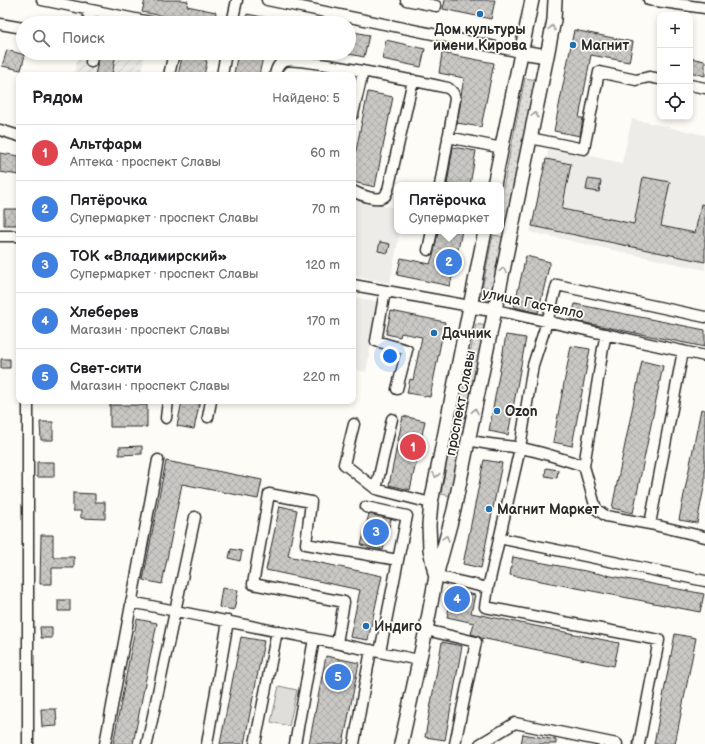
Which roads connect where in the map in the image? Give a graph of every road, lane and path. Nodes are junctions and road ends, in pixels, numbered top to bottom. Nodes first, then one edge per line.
1 (42, 0) edge
2 (237, 0) edge
3 (267, 0) edge
4 (406, 0) edge
5 (532, 0) edge
6 (556, 0) edge
7 (649, 0) edge
8 (80, 5) edge
9 (436, 6) dead end
10 (705, 8) edge
11 (88, 16) edge
12 (118, 16) edge
13 (234, 16) edge
14 (345, 16) edge
15 (356, 18) edge
16 (0, 24) edge
17 (16, 27) edge
18 (521, 52) junction
19 (547, 56) junction
20 (172, 60) edge
21 (225, 60) edge
22 (363, 71) junction
23 (170, 72) edge
24 (223, 72) edge
25 (276, 72) edge
26 (657, 78) edge
27 (413, 80) junction
28 (693, 86) edge
29 (705, 88) edge
30 (356, 101) edge
31 (0, 130) edge
32 (16, 135) edge
33 (448, 137) junction
34 (530, 138) junction
35 (502, 148) junction
36 (395, 182) edge
37 (440, 182) edge
38 (495, 182) edge
39 (393, 191) edge
40 (356, 192) edge
41 (506, 228) edge
42 (431, 234) edge
43 (484, 234) edge
44 (0, 236) edge
45 (16, 236) edge
46 (428, 250) dead end
47 (356, 286) edge
48 (385, 291) junction
49 (470, 306) junction
50 (495, 310) junction
51 (705, 317) edge
52 (547, 322) junction
53 (606, 334) junction
54 (683, 351) junction
55 (705, 356) edge
56 (398, 389) dead end
57 (28, 404) edge
58 (168, 404) edge
59 (210, 404) edge
60 (208, 417) dead end
61 (166, 418) dead end
62 (392, 419) dead end
63 (354, 424) dead end
64 (469, 440) junction
65 (520, 448) junction
66 (158, 460) dead end
67 (584, 466) junction
68 (376, 489) junction
69 (431, 503) junction
70 (366, 507) dead end
71 (195, 517) dead end
72 (650, 524) junction
73 (705, 537) edge
74 (500, 538) junction
75 (398, 560) junction
76 (436, 576) junction
77 (705, 581) edge
78 (488, 588) junction
79 (131, 602) junction
80 (175, 610) junction
81 (228, 621) junction
82 (426, 630) junction
83 (277, 631) junction
84 (315, 635) junction
85 (337, 644) junction
86 (376, 651) junction
87 (419, 660) junction
88 (405, 743) edge
89 (28, 744) edge
90 (105, 744) edge
91 (147, 744) edge
92 (207, 744) edge
93 (255, 744) edge
94 (296, 744) edge
95 (354, 744) edge
96 (455, 744) edge
97 (480, 744) edge
98 (617, 744) edge
99 (639, 744) edge

1 - 8 street
2 - 13 street
3 - 14 street
4 - 9 street
5 - 18 main road
19 -> 6 main road, проспект Славы
7 - 10 street
8 - 11 street
8 - 12 street
15 - 18 street
16 - 17 street
18 - 19 main road
18 - 35 main road
34 -> 19 main road, проспект Славы
20 - 23 street
21 - 24 street
22 - 25 street
22 - 27 street
22 - 30 street
26 - 34 street
27 - 33 street
27 - 36 street
28 - 29 street
31 - 32 street
33 - 35 street
33 - 37 street
34 - 41 main road, проспект Славы
35 - 38 main road
39 - 40 street
50 -> 41 main road, проспект Славы
42 - 46 street
43 - 49 main road, проспект Славы
44 - 45 street
47 - 48 street, улица Гастелло
48 - 49 street, улица Гастелло
48 - 56 street
49 - 50 main road, улица Гастелло
49 -> 69 main road, проспект Славы
50 - 52 street, улица Гастелло
64 -> 50 main road, проспект Славы
51 - 52 street
52 - 53 street, улица Гастелло
52 - 65 street
53 - 54 street, улица Гастелло
53 - 67 street
54 - 55 street, улица Гастелло
54 - 72 street
57 - 89 street
58 - 61 street
59 - 60 street
62 - 68 street
63 - 68 street
64 - 65 street
76 -> 64 main road, проспект Славы
65 - 67 street
65 - 74 street
66 - 79 street
67 - 72 street
68 - 69 street
69 - 76 main road, проспект Славы
70 - 75 street
71 - 80 street
72 - 73 street
74 - 77 street
74 - 78 street
75 - 85 street
75 - 86 street
76 - 78 street
76 - 82 main road, проспект Славы
78 - 99 street
79 - 80 street
79 - 90 street
80 - 81 street
80 - 91 street
81 - 83 street
81 - 92 street
82 - 87 main road, проспект Славы
82 - 96 street
83 - 84 street
83 - 93 street
84 - 85 street
84 - 94 street
85 - 86 street
86 - 87 street
86 - 95 street
87 - 88 main road, проспект Славы
97 - 98 street

